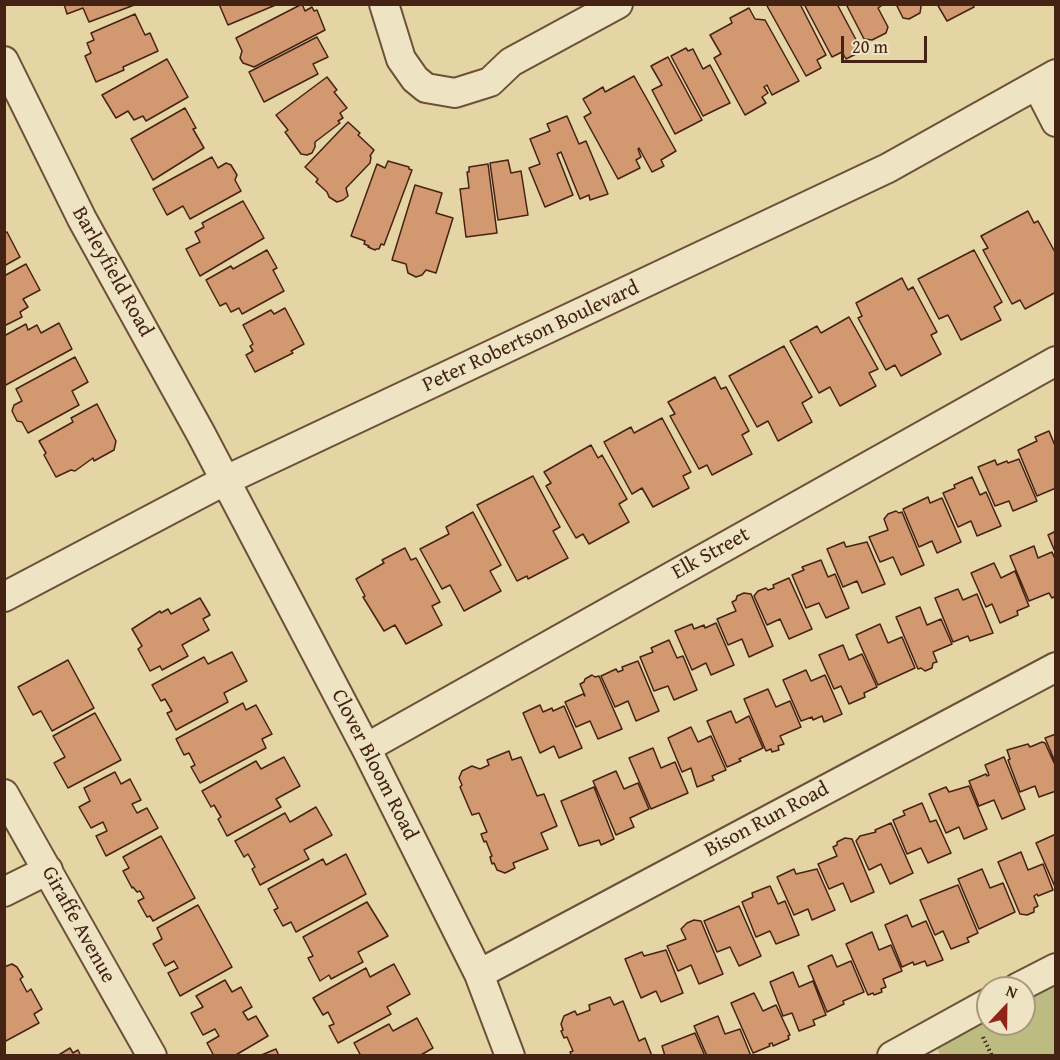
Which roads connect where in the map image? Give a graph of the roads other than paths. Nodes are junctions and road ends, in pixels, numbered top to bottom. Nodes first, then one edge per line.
1 (384, 4) edge
2 (618, 4) edge
3 (4, 61) edge
4 (1046, 80) edge
5 (1056, 122) edge
6 (1056, 361) edge
7 (224, 481) junction
8 (4, 597) edge
9 (1056, 667) edge
10 (366, 748) junction
11 (4, 794) edge
12 (48, 870) junction
13 (4, 892) edge
14 (1056, 968) edge
15 (479, 974) junction
16 (1036, 978) edge
17 (976, 1010) edge
18 (152, 1056) edge
19 (510, 1056) edge
20 (892, 1056) edge

1 - 2 street
3 - 7 street, Barleyfield Road
4 - 5 street
4 - 7 street, Peter Robertson Boulevard
6 - 10 street, Elk Street
7 - 8 street, Peter Robertson Boulevard
7 - 10 street, Clover Bloom Road
9 - 15 street, Bison Run Road
10 - 15 street, Clover Bloom Road
11 - 12 street, Giraffe Avenue
12 - 13 street
12 - 18 street, Giraffe Avenue
14 - 16 street
15 - 19 street, Clover Bloom Road
17 - 20 street

